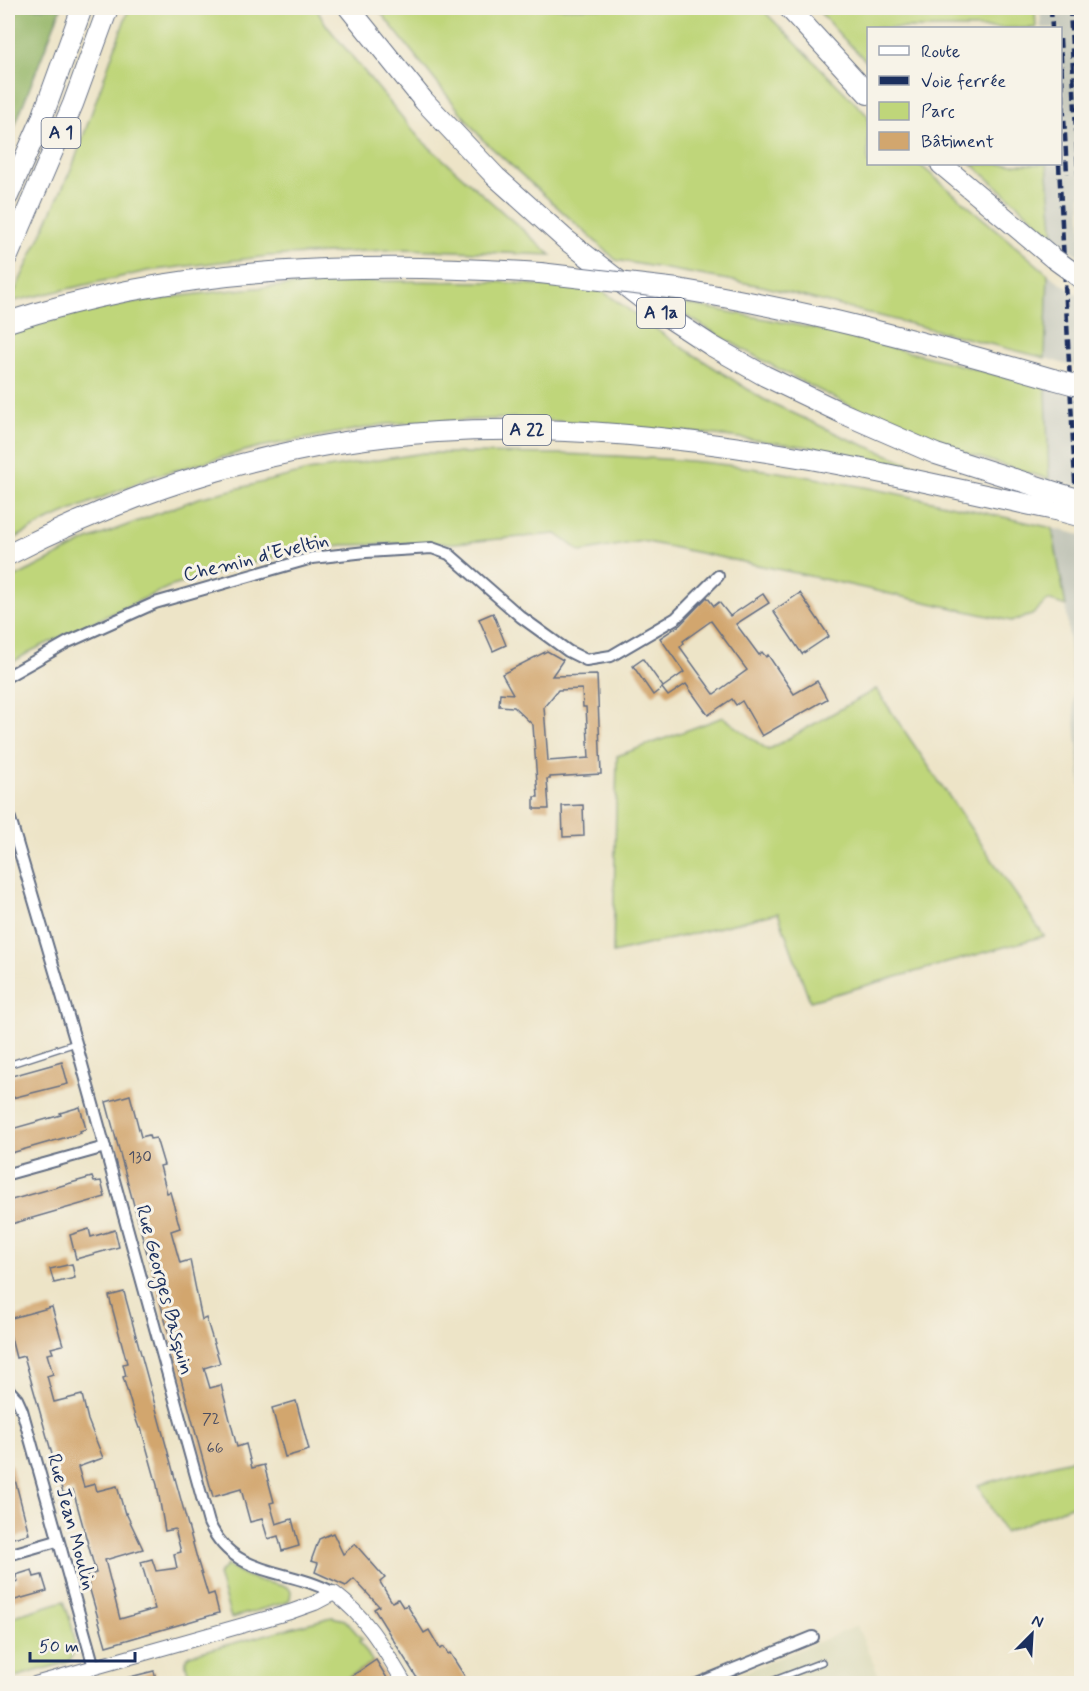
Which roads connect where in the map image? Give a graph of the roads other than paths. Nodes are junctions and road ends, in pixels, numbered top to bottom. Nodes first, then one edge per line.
1 (82, 8) edge
2 (108, 8) edge
3 (349, 8) edge
4 (789, 8) edge
5 (867, 93) edge
6 (942, 165) edge
7 (8, 196) edge
8 (8, 256) edge
9 (1082, 279) edge
10 (8, 322) edge
11 (1082, 387) edge
12 (1082, 500) edge
13 (1059, 502) junction
14 (1082, 517) edge
15 (8, 555) edge
16 (718, 576) dead end
17 (8, 676) edge
18 (8, 812) edge
19 (76, 1043) junction
20 (8, 1065) edge
21 (105, 1147) junction
22 (8, 1174) edge
23 (8, 1389) edge
24 (57, 1541) junction
25 (8, 1556) edge
26 (334, 1593) junction
27 (813, 1637) dead end
28 (822, 1662) dead end
29 (94, 1667) junction
30 (35, 1683) edge
31 (405, 1683) edge
32 (697, 1683) edge
33 (764, 1683) edge

1 - 7 highway, A 1
2 - 8 highway, A 1
3 - 13 highway, A 1a
4 - 5 highway
6 - 9 highway, bridge
10 - 11 highway, bridge
12 - 13 highway, A 1a, bridge
13 - 14 highway, A 22, bridge
13 - 15 highway, A 22
16 - 17 street, Chemin d'Eveltin
18 - 19 street, Rue Georges Basquin
19 - 20 lane
19 - 21 street, Rue Georges Basquin
21 - 22 street
21 - 26 street, Rue Georges Basquin
23 - 24 street, Rue Jean Moulin
24 - 25 street
24 - 29 street, Rue Jean Moulin
26 - 29 street
26 - 31 street, Rue Georges Basquin
27 - 32 street
28 - 33 lane
29 - 30 street

